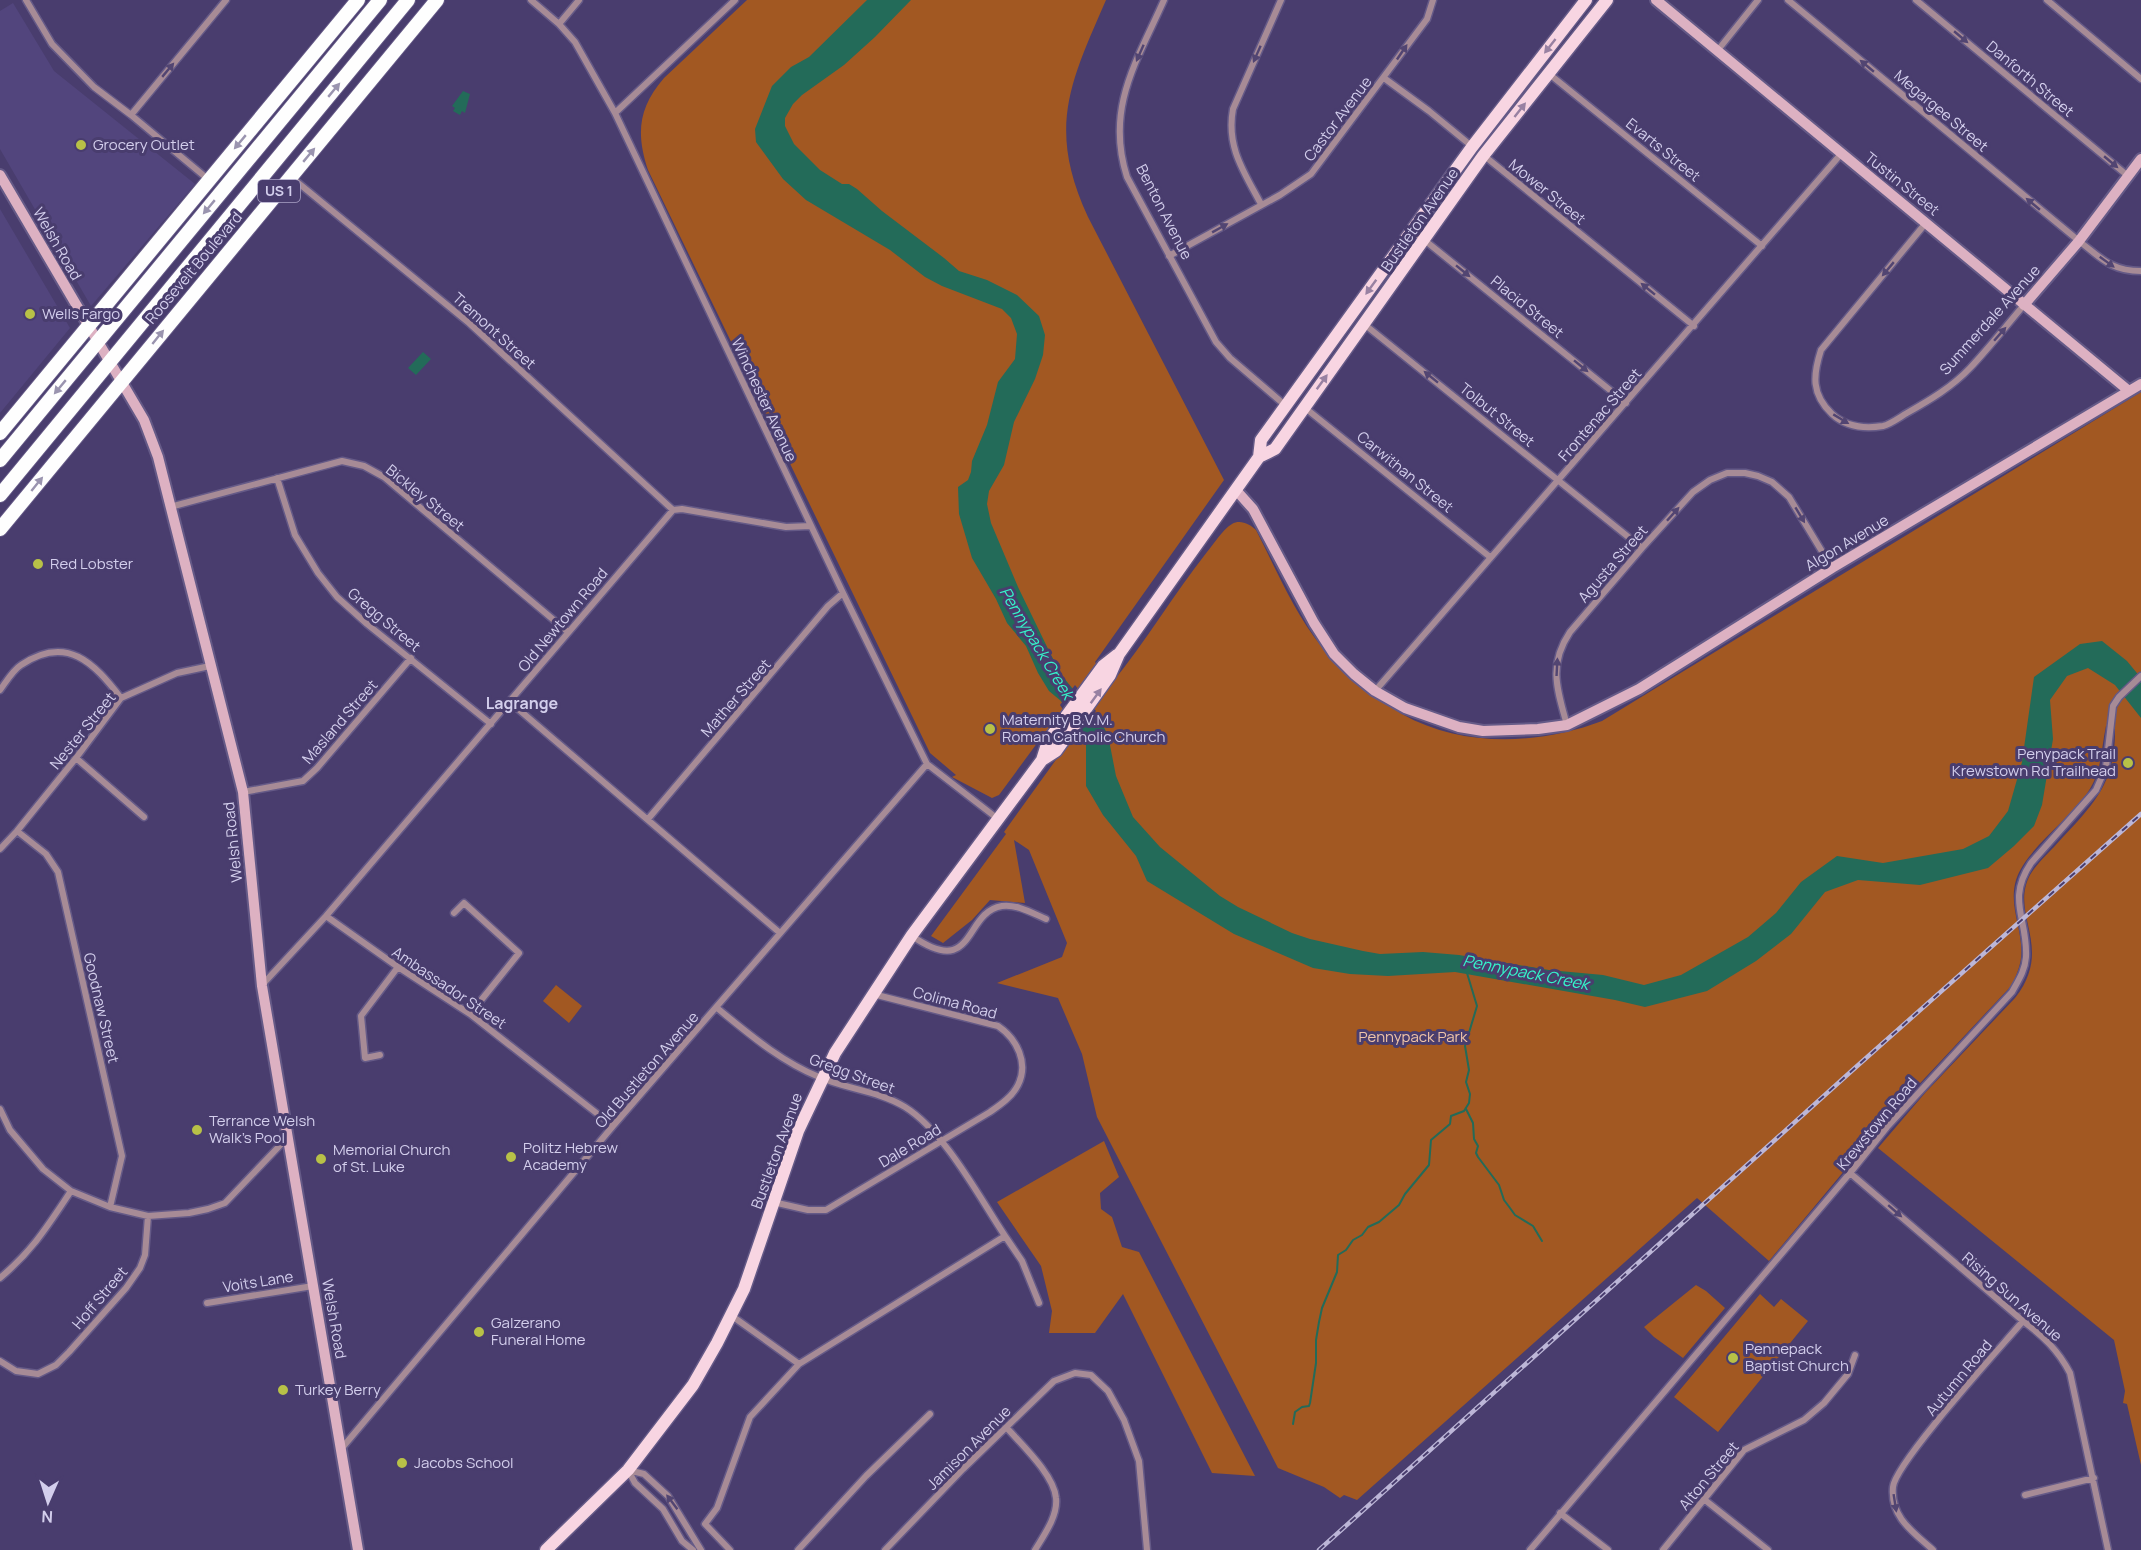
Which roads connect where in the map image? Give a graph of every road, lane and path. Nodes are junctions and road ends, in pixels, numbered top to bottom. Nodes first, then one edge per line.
1 (26, 0) edge
2 (226, 0) edge
3 (358, 0) edge
4 (380, 0) edge
5 (408, 0) edge
6 (437, 0) edge
7 (531, 0) edge
8 (579, 0) edge
9 (735, 0) edge
10 (1164, 0) edge
11 (1281, 0) edge
12 (1433, 0) edge
13 (1586, 0) edge
14 (1607, 0) edge
15 (1656, 0) edge
16 (1758, 0) edge
17 (1788, 0) edge
18 (1916, 0) edge
19 (2047, 0) edge
20 (560, 24) junction
21 (1718, 50) junction
22 (1548, 73) junction
23 (1384, 78) junction
24 (2141, 79) edge
25 (615, 113) junction
26 (131, 115) junction
27 (1472, 147) junction
28 (1841, 154) junction
29 (1484, 156) junction
30 (2141, 159) edge
31 (0, 175) edge
32 (2128, 176) junction
33 (291, 177) junction
34 (209, 180) junction
35 (1261, 204) junction
36 (1925, 224) junction
37 (1412, 230) junction
38 (1424, 240) junction
39 (2079, 241) junction
40 (1762, 246) junction
41 (1169, 256) junction
42 (2141, 271) edge
43 (2024, 305) junction
44 (1364, 324) junction
45 (88, 326) junction
46 (1694, 326) junction
47 (98, 342) junction
48 (109, 362) junction
49 (121, 382) junction
50 (2141, 384) edge
51 (2129, 391) junction
52 (1626, 403) junction
53 (1286, 406) junction
54 (1304, 407) junction
55 (0, 433) edge
56 (1259, 457) junction
57 (0, 460) edge
58 (277, 478) junction
59 (1559, 479) junction
60 (1236, 490) junction
61 (0, 495) edge
62 (170, 507) junction
63 (673, 510) junction
64 (811, 526) junction
65 (0, 529) edge
66 (1642, 548) junction
67 (1490, 557) junction
68 (1832, 568) junction
69 (843, 593) junction
70 (568, 632) junction
71 (411, 658) junction
72 (210, 666) junction
73 (2141, 676) edge
74 (0, 690) edge
75 (1375, 691) junction
76 (122, 698) junction
77 (510, 702) junction
78 (491, 724) junction
79 (1567, 724) junction
80 (76, 758) junction
81 (927, 765) junction
82 (243, 792) junction
83 (144, 817) dead end
84 (648, 819) junction
85 (998, 819) junction
86 (17, 831) junction
87 (0, 849) edge
88 (454, 913) dead end
89 (326, 916) junction
90 (1046, 919) dead end
91 (780, 933) junction
92 (912, 935) junction
93 (398, 967) junction
94 (262, 986) junction
95 (873, 994) junction
96 (717, 1008) junction
97 (470, 1014) junction
98 (1020, 1052) joint
99 (380, 1055) dead end
100 (821, 1078) junction
101 (0, 1109) edge
102 (613, 1126) junction
103 (287, 1138) junction
104 (942, 1141) junction
105 (1850, 1173) junction
106 (71, 1191) junction
107 (773, 1202) junction
108 (110, 1207) junction
109 (148, 1216) junction
110 (1005, 1236) junction
111 (0, 1278) edge
112 (313, 1286) junction
113 (207, 1303) dead end
114 (1038, 1303) dead end
115 (732, 1316) junction
116 (2023, 1321) junction
117 (1855, 1355) dead end
118 (0, 1361) edge
119 (799, 1364) junction
120 (930, 1414) dead end
121 (1007, 1428) junction
122 (342, 1448) junction
123 (628, 1470) junction
124 (2094, 1478) junction
125 (2025, 1495) dead end
126 (1705, 1500) junction
127 (1560, 1513) junction
128 (358, 1550) edge
129 (546, 1550) edge
130 (693, 1550) edge
131 (701, 1550) edge
132 (730, 1550) edge
133 (798, 1550) edge
134 (885, 1550) edge
135 (1035, 1550) edge
136 (1147, 1550) edge
137 (1530, 1550) edge
138 (1608, 1550) edge
139 (1663, 1550) edge
140 (1768, 1550) edge
141 (1933, 1550) edge
142 (2108, 1550) edge

1 - 26 street
26 -> 2 street
3 -> 34 highway
4 -> 47 highway, Roosevelt Boulevard / US 1
48 -> 5 highway, Roosevelt Boulevard / US 1
33 -> 6 highway, Roosevelt Boulevard / US 1
7 - 20 street, Winchester Avenue
8 - 20 street
9 - 25 street
10 -> 41 street, Benton Avenue
11 -> 35 street
23 -> 12 street, Castor Avenue
13 -> 27 main road, Bustleton Avenue
14 - 22 main road, Bustleton Avenue
15 - 21 street, Tustin Street
16 - 21 street
39 -> 17 street, Megargee Street
18 -> 32 street, Danforth Street
19 - 24 street
20 - 25 street, Winchester Avenue
21 - 28 street, Tustin Street
29 -> 22 main road, Bustleton Avenue
22 - 40 street, Evarts Street
23 - 27 street, Mower Street
23 - 35 street, Castor Avenue
25 - 64 street, Winchester Avenue
26 - 34 street
27 - 29 street, Mower Street
27 - 37 main road, Bustleton Avenue
28 - 36 street, Tustin Street
28 - 40 street, Frontenac Street
29 - 38 main road, Bustleton Avenue
46 -> 29 street, Mower Street
30 - 32 street, Summerdale Avenue
31 - 45 street, Welsh Road
32 - 39 street, Summerdale Avenue
49 -> 33 highway, Roosevelt Boulevard / US 1
33 - 63 street, Tremont Street
34 - 45 highway
41 -> 35 street, Castor Avenue
36 - 43 street, Tustin Street
36 -> 43 street, Summerdale Avenue
37 - 38 street, Placid Street
37 -> 53 main road, Bustleton Avenue
38 - 44 main road, Bustleton Avenue
38 -> 52 street, Placid Street
39 -> 42 street, Megargee Street
39 - 43 street, Summerdale Avenue
40 - 46 street, Frontenac Street
41 - 53 street, Benton Avenue
43 - 51 street, Tustin Street
54 -> 44 main road, Bustleton Avenue
59 -> 44 street, Tolbut Street
45 - 47 street, Welsh Road
45 - 55 highway
46 - 52 street, Frontenac Street
47 - 48 street, Welsh Road
47 -> 57 highway, Roosevelt Boulevard / US 1
48 - 49 street, Welsh Road
48 - 61 highway, Roosevelt Boulevard / US 1
49 - 62 street, Welsh Road
65 -> 49 highway, Roosevelt Boulevard / US 1
50 - 51 street, Algon Avenue
51 - 68 street, Algon Avenue
52 - 59 street, Frontenac Street
53 - 56 main road, Bustleton Avenue
54 - 56 main road, Bustleton Avenue
54 - 67 street, Carwithan Street
56 - 60 main road, Bustleton Avenue
58 - 62 street, Bickley Street
58 - 70 street, Bickley Street
58 - 71 street, Gregg Street
59 - 66 street, Tolbut Street
59 - 67 street, Frontenac Street
60 - 75 street
60 - 85 main road, Bustleton Avenue
62 - 72 street, Welsh Road
63 - 64 street
63 - 70 street, Old Newtown Road
64 - 69 street, Winchester Avenue
66 -> 68 street, Agusta Street
79 -> 66 street, Agusta Street
67 - 75 street, Frontenac Street
68 - 79 street, Algon Avenue
69 - 81 street, Winchester Avenue
69 - 84 street, Mather Street
70 - 77 street, Old Newtown Road
71 - 78 street, Gregg Street
71 - 82 street, Masland Street
72 - 76 street, Nester Street
72 - 82 street, Welsh Road
73 - 105 street, Krewstown Road
74 - 76 street
75 - 79 street
76 - 80 street, Nester Street
77 - 78 street, Old Newtown Road
77 - 84 street
78 - 89 street, Old Newtown Road
80 - 83 street
80 - 86 street, Nester Street
81 - 85 street, Winchester Avenue
81 - 91 street, Old Bustleton Avenue
82 - 94 street, Welsh Road
84 - 91 street
85 - 92 main road, Bustleton Avenue
86 - 87 street, Nester Street
86 - 108 street, Goodnaw Street
88 - 97 street
89 - 93 street, Ambassador Street
89 - 94 street, Old Newtown Road
90 - 92 street
91 - 96 street, Old Bustleton Avenue
92 - 95 main road, Bustleton Avenue
93 - 97 street, Ambassador Street
93 - 99 street
94 - 103 street, Welsh Road
95 - 98 street, Colima Road
95 - 100 main road, Bustleton Avenue
96 - 100 street, Gregg Street
96 - 102 street, Old Bustleton Avenue
97 - 102 street, Ambassador Street
98 - 104 street, Dale Road
100 - 104 street, Gregg Street
100 - 107 main road, Bustleton Avenue
101 - 106 street
102 - 122 street, Old Bustleton Avenue
103 - 109 street
103 - 112 street, Welsh Road
104 - 107 street, Dale Road
104 - 110 street, Gregg Street
105 -> 116 street, Rising Sun Avenue
105 - 127 street, Krewstown Road
106 - 108 street
106 - 111 street
107 - 115 main road, Bustleton Avenue
108 - 109 street
109 - 118 street, Hoff Street
110 - 114 street, Gregg Street
110 - 119 street
112 - 113 street, Voits Lane
112 - 122 street, Welsh Road
115 - 119 street
115 - 123 main road, Bustleton Avenue
116 - 124 street, Rising Sun Avenue
116 -> 141 street, Autumn Road
117 - 126 street, Alton Street
119 - 132 street
120 - 133 street
121 - 134 street, Jamison Avenue
121 - 135 street
121 - 136 street, Jamison Avenue
122 - 128 street, Welsh Road
123 - 129 main road, Bustleton Avenue
123 - 130 street
131 -> 123 street
124 - 125 street
124 - 142 street, Rising Sun Avenue
126 - 139 street, Alton Street
126 - 140 street
127 - 137 street, Krewstown Road
127 - 138 street

